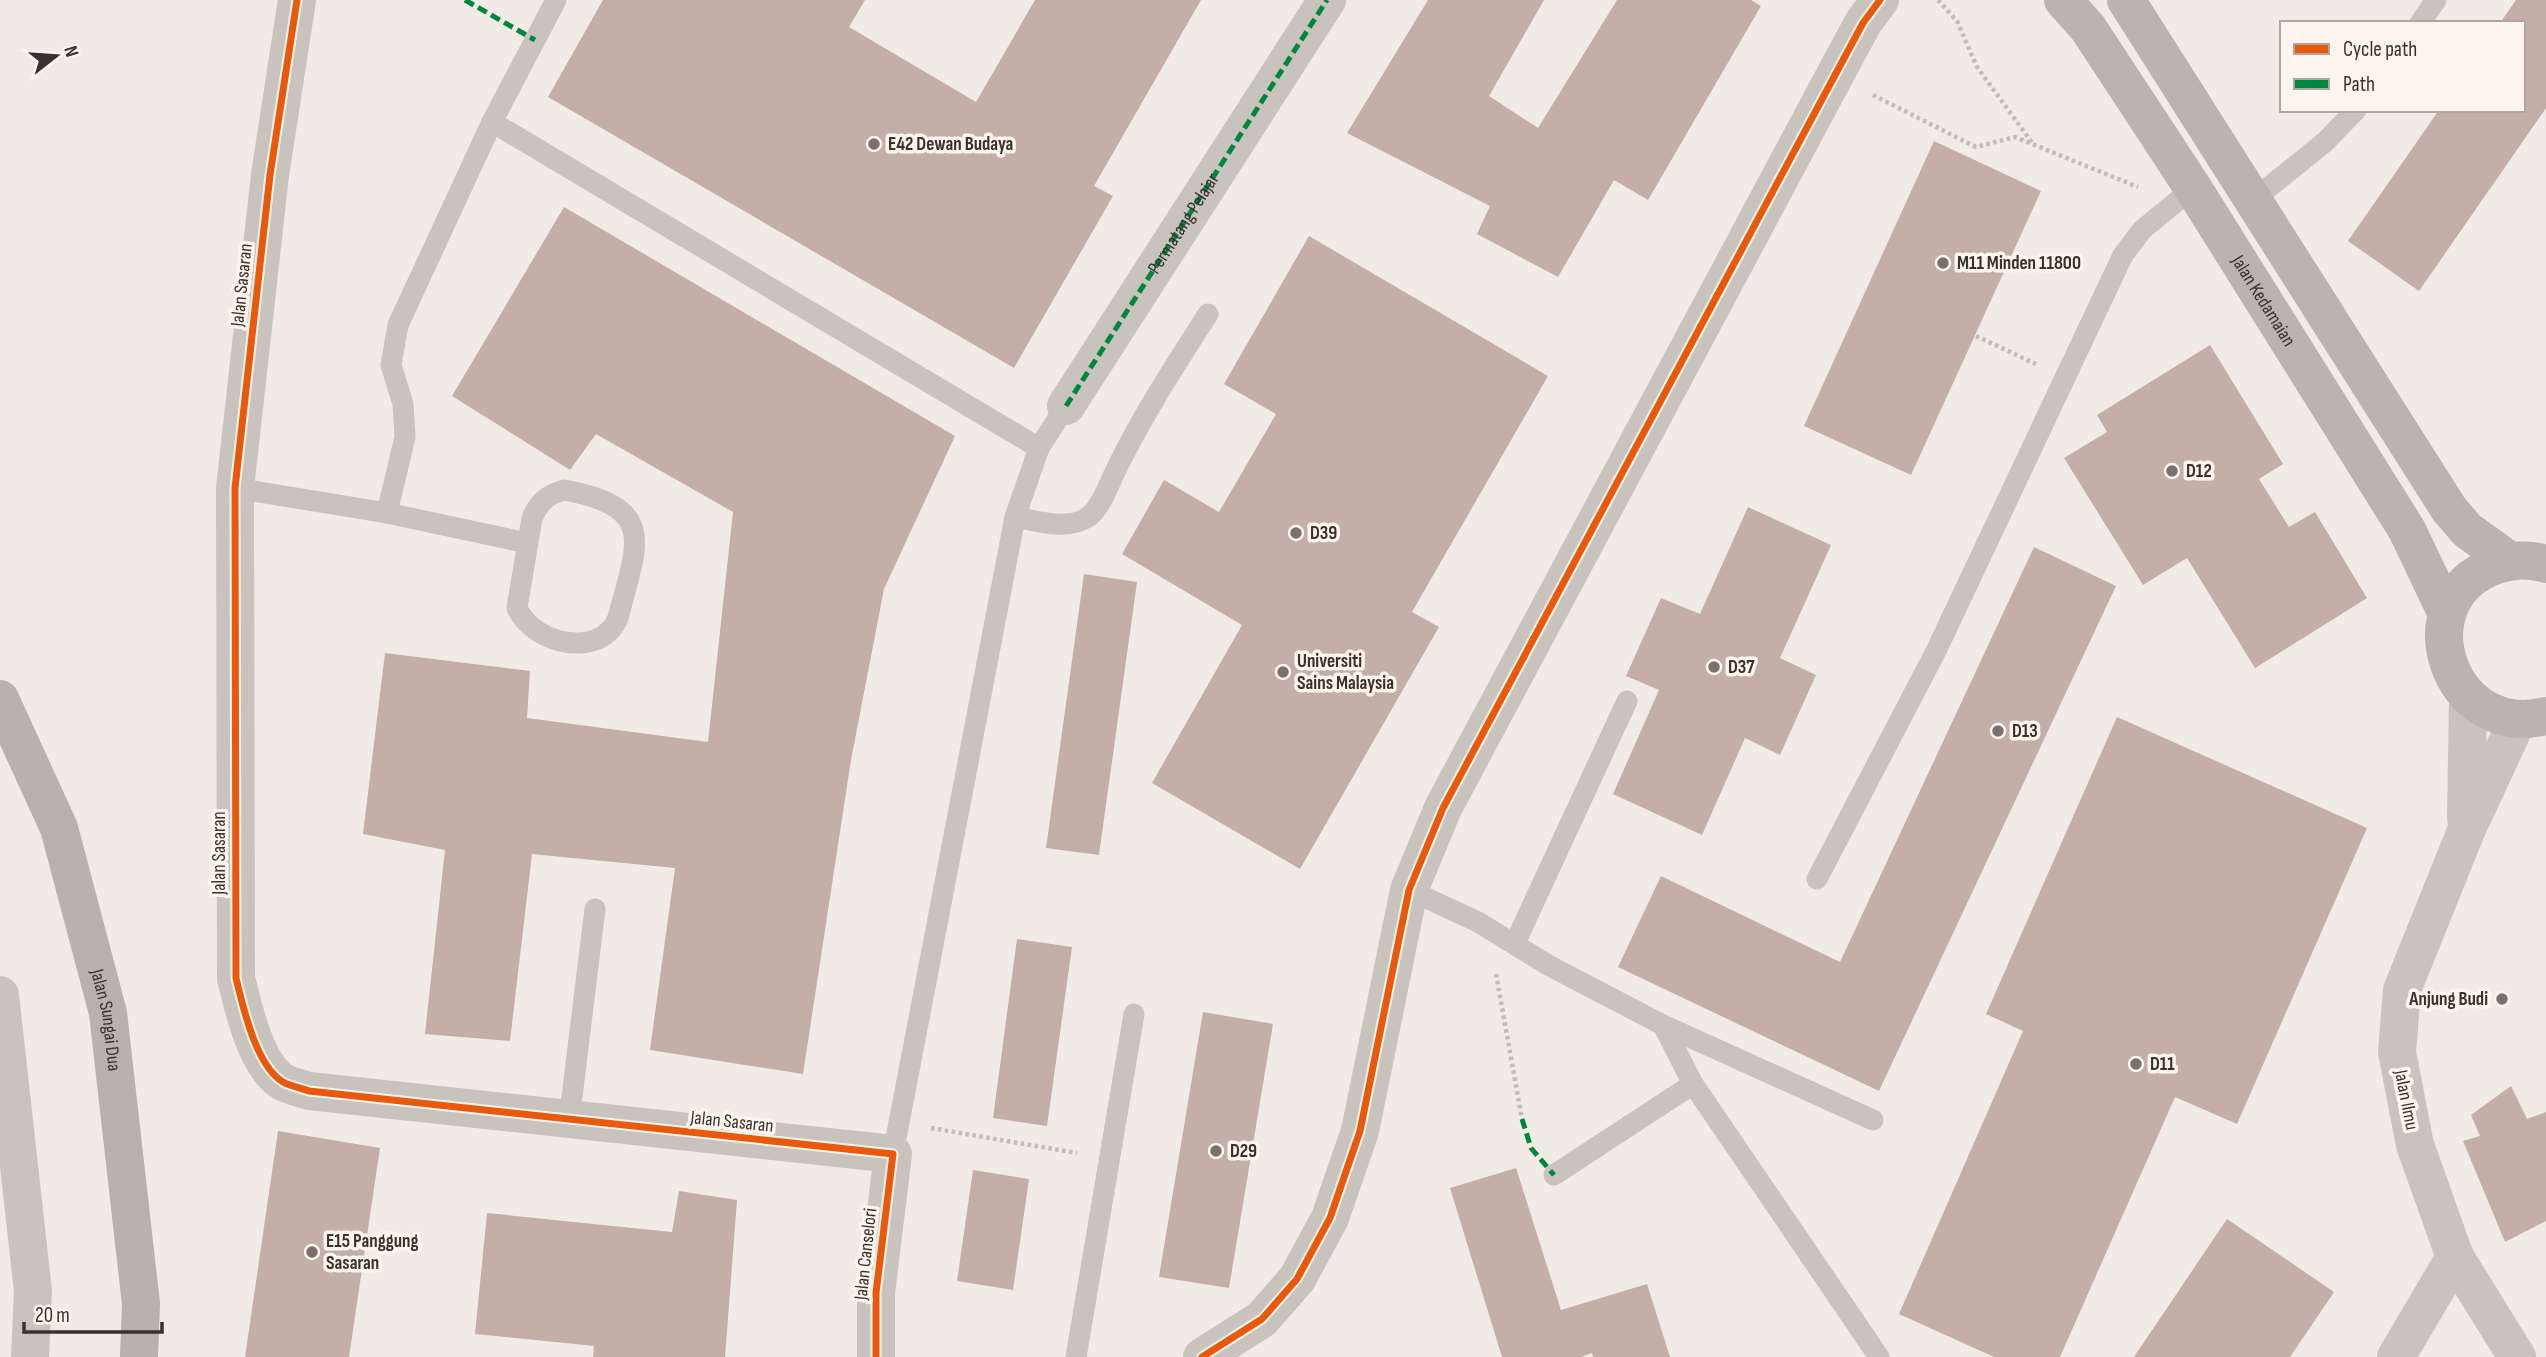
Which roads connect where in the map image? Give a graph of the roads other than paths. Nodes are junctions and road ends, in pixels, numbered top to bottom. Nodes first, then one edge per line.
1 (296, 0) edge
2 (556, 0) edge
3 (1327, 0) edge
4 (1880, 0) edge
5 (2063, 0) edge
6 (2126, 0) edge
7 (2436, 0) edge
8 (2421, 21) edge
9 (2354, 112) edge
10 (492, 122) junction
11 (2193, 188) junction
12 (2253, 201) junction
13 (1208, 314) dead end
14 (1066, 406) joint
15 (1039, 448) junction
16 (235, 488) junction
17 (387, 513) junction
18 (1015, 517) junction
19 (527, 543) junction
20 (2528, 562) edge
21 (2447, 614) junction
22 (2468, 697) junction
23 (0, 699) edge
24 (1627, 701) dead end
25 (2532, 717) edge
26 (2466, 831) junction
27 (1817, 879) dead end
28 (1409, 890) junction
29 (595, 909) dead end
30 (1514, 943) junction
31 (0, 995) edge
32 (1134, 1014) dead end
33 (1662, 1025) junction
34 (1693, 1084) junction
35 (1873, 1120) dead end
36 (569, 1121) junction
37 (893, 1154) junction
38 (1554, 1175) dead end
39 (2455, 1257) junction
40 (30, 1357) edge
41 (139, 1357) edge
42 (876, 1357) edge
43 (1076, 1357) edge
44 (1202, 1357) edge
45 (1879, 1357) edge
46 (2396, 1357) edge
47 (2517, 1357) edge

1 - 16 street, Jalan Sasaran
2 - 10 lane
3 - 14 street, Permatang Pelajar
4 - 28 street
5 - 11 street, Jalan Kedamaian
6 - 12 street
7 - 8 lane
9 - 12 lane
10 - 15 lane
10 - 17 lane
11 - 21 street, Jalan Kedamaian
11 - 27 lane
12 - 20 street
13 - 18 lane
14 - 15 lane, Permatang Pelajar
15 - 18 lane, Permatang Pelajar
16 - 17 lane
16 - 36 street, Jalan Sasaran
17 - 19 lane
18 - 37 lane, Permatang Pelajar
19 - 19 lane
20 - 21 street
21 - 22 street
22 - 25 street
22 - 26 street, Jalan Ilmu
23 - 41 main road, Jalan Sungai Dua
24 - 30 lane
25 - 26 street, Jalan Ilmu
26 - 39 street, Jalan Ilmu
28 - 30 lane
28 - 44 street
29 - 36 lane
30 - 33 lane
31 - 40 street
32 - 43 lane
33 - 34 lane
33 - 35 lane
34 - 38 lane
34 - 45 lane
36 - 37 street, Jalan Sasaran
37 - 42 street, Jalan Canselori
39 - 46 street
39 - 47 street, Jalan Ilmu

